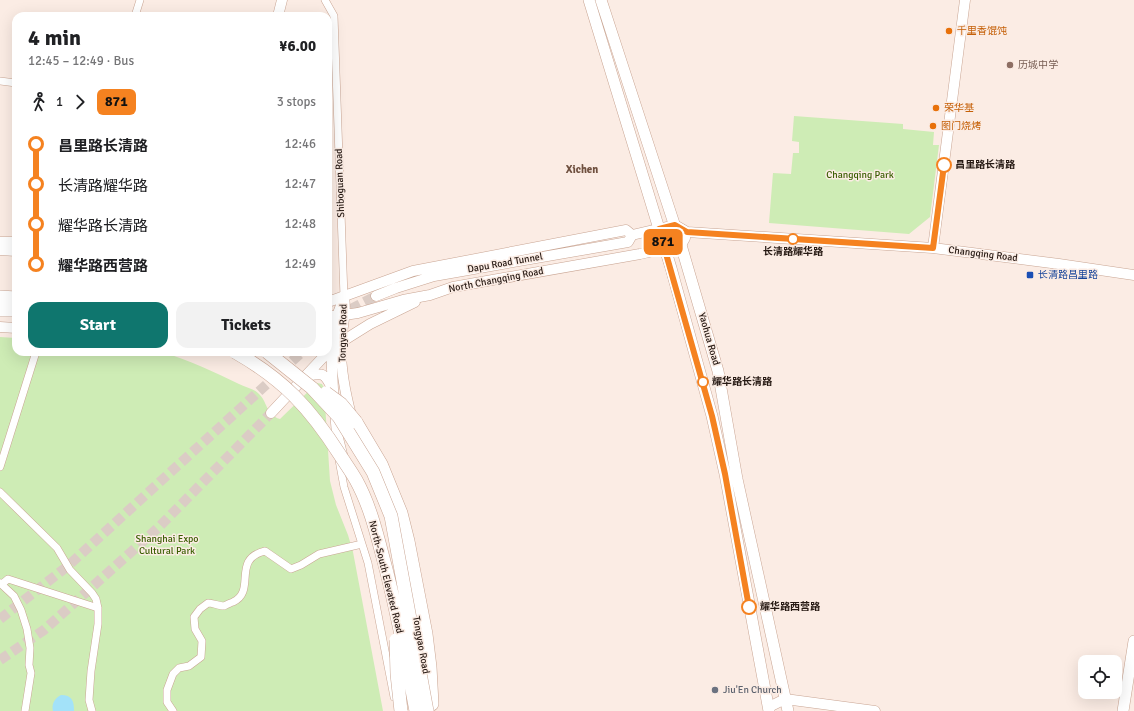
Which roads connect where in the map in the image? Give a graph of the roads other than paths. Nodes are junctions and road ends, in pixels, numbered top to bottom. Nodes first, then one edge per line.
1 (140, 0) edge
2 (282, 0) edge
3 (325, 0) edge
4 (589, 0) edge
5 (601, 0) edge
6 (965, 0) edge
7 (136, 12) edge
8 (279, 12) edge
9 (332, 12) edge
10 (332, 12) edge
11 (0, 81) edge
12 (12, 82) edge
13 (675, 225) junction
14 (659, 229) junction
15 (687, 232) junction
16 (632, 235) junction
17 (0, 242) edge
18 (12, 242) edge
19 (681, 245) junction
20 (665, 248) junction
21 (933, 248) junction
22 (0, 250) edge
23 (12, 251) edge
24 (1134, 275) edge
25 (430, 295) junction
26 (376, 296) tunnel mouth
27 (0, 297) edge
28 (344, 297) junction
29 (12, 298) edge
30 (332, 301) edge
31 (0, 310) edge
32 (12, 310) edge
33 (337, 316) edge
34 (0, 327) edge
35 (12, 328) edge
36 (332, 338) edge
37 (341, 342) junction
38 (332, 349) edge
39 (35, 356) edge
40 (242, 356) edge
41 (272, 356) edge
42 (324, 356) edge
43 (330, 356) edge
44 (293, 371) junction
45 (306, 376) junction
46 (333, 389) junction
47 (271, 413) tunnel mouth
48 (337, 434) junction
49 (0, 467) edge
50 (0, 492) edge
51 (362, 544) junction
52 (1, 584) edge
53 (395, 606) junction
54 (98, 608) junction
55 (1134, 641) edge
56 (785, 699) junction
57 (431, 709) edge
58 (769, 709) edge
59 (25, 711) edge
60 (92, 711) edge
61 (173, 711) edge
62 (396, 711) edge
63 (401, 711) edge
64 (410, 711) edge
65 (416, 711) edge
66 (788, 711) edge
67 (875, 711) edge
68 (1123, 711) edge

1 - 7 street
2 - 8 main road
3 - 9 street, Shiboguan Road
4 - 14 main road, Yaohua Road
5 - 13 main road, Yaohua Road
6 - 21 main road
10 - 28 street, Shiboguan Road
11 - 12 street
13 - 14 main road
13 - 15 main road, Changqing Road
13 - 19 main road, Yaohua Road
14 - 16 main road
14 - 20 main road, Yaohua Road
15 - 19 main road
15 - 21 main road, Changqing Road
16 - 26 main road, Dapu Road Tunnel
16 - 28 main road
17 - 18 main road
19 - 20 main road
19 - 56 main road, Yaohua Road
20 - 25 main road, North Changqing Road
20 - 58 main road, Yaohua Road
21 - 24 main road, Changqing Road
22 - 23 main road
25 - 33 main road, North Changqing Road
25 - 37 main road
27 - 29 highway
28 - 30 main road
28 - 33 main road, Tongyao Road
31 - 32 highway
33 - 36 main road, Tongyao Road
33 - 37 main road, Tongyao Road
34 - 35 main road
37 - 38 main road
37 - 57 main road, Tongyao Road
39 - 49 street
40 - 53 highway, North-South Elevated Road, bridge
41 - 44 highway, North-South Elevated Road, bridge
42 - 45 main road
43 - 46 main road, Tongyao Road
44 - 57 highway, North-South Elevated Road, bridge
44 - 57 highway, bridge
45 - 46 main road
45 - 47 main road
46 - 48 main road, Tongyao Road
48 - 51 street
48 - 64 main road, Tongyao Road
50 - 54 street
51 - 61 street
51 - 62 street
52 - 54 street
52 - 59 street
53 - 63 highway, bridge
53 - 65 highway, North-South Elevated Road, bridge
54 - 60 street
55 - 68 main road
56 - 58 main road
56 - 66 main road, Yaohua Road
56 - 67 main road

